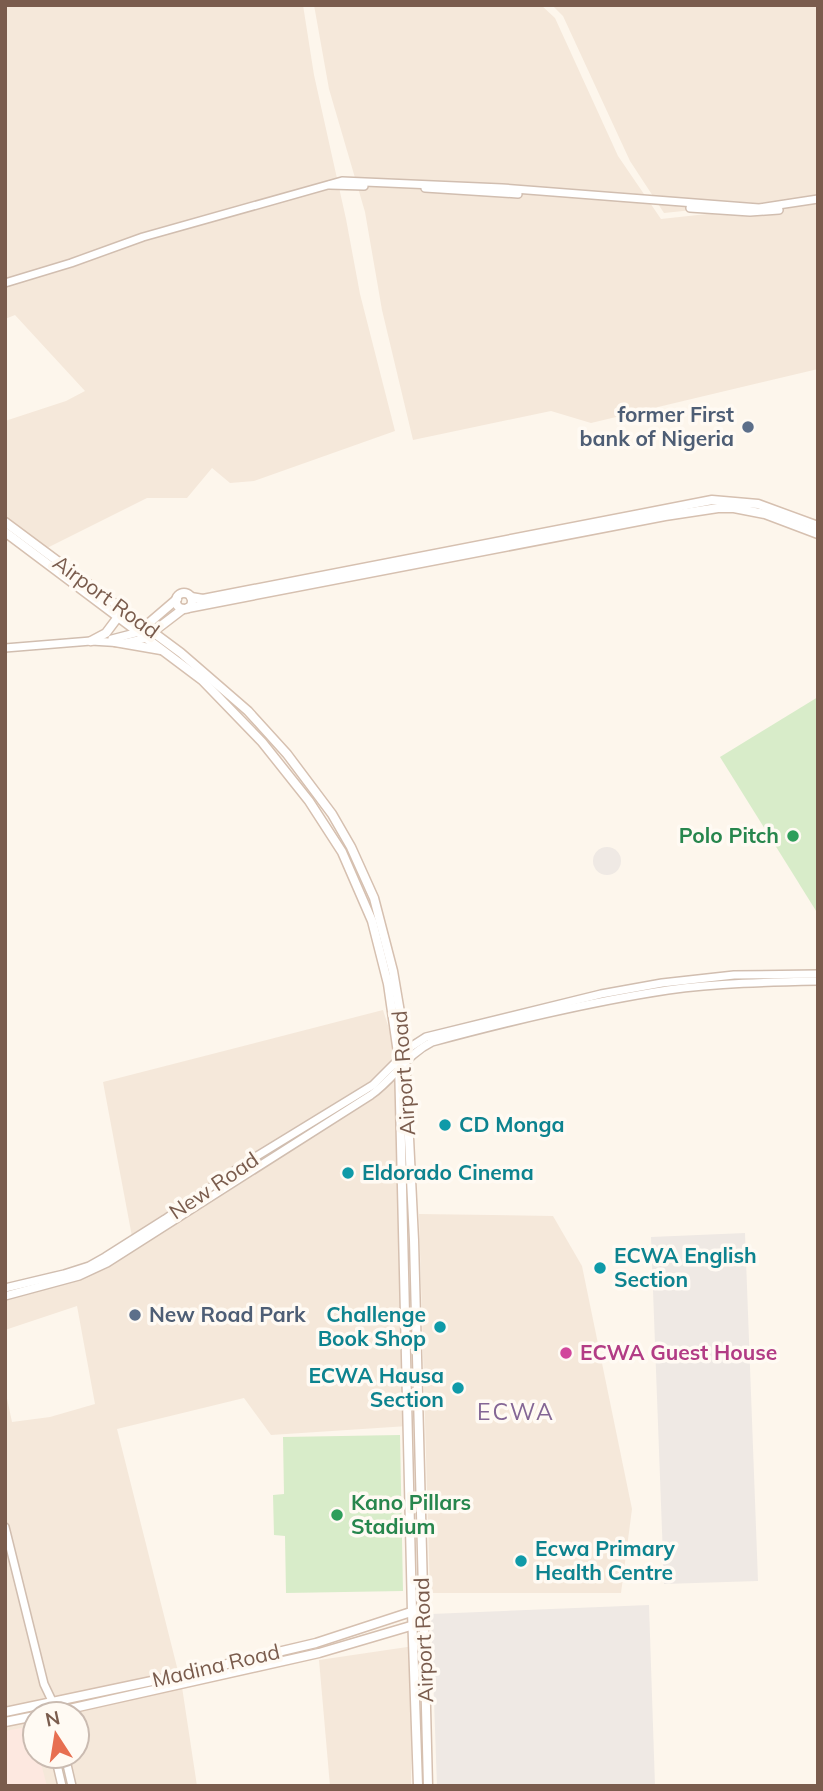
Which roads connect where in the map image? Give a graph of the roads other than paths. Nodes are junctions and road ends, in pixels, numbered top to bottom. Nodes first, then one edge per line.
1 (818, 201) edge
2 (5, 283) edge
3 (5, 523) edge
4 (818, 526) edge
5 (5, 532) edge
6 (818, 534) edge
7 (191, 597) junction
8 (177, 599) junction
9 (186, 608) junction
10 (118, 617) junction
11 (146, 632) junction
12 (91, 640) junction
13 (104, 641) junction
14 (115, 642) junction
15 (5, 648) edge
16 (164, 651) junction
17 (346, 850) junction
18 (818, 974) edge
19 (818, 981) edge
20 (402, 1061) junction
21 (90, 1268) junction
22 (5, 1288) edge
23 (5, 1296) edge
24 (5, 1527) edge
25 (423, 1608) junction
26 (412, 1612) junction
27 (423, 1621) junction
28 (413, 1626) junction
29 (47, 1700) edge
30 (61, 1700) edge
31 (91, 1705) edge
32 (418, 1786) edge
33 (428, 1786) edge

1 - 2 street
3 - 11 main road, Airport Road
4 - 7 main road
5 - 10 main road, Airport Road
6 - 9 main road
7 - 8 main road
7 - 9 main road
8 - 9 main road
8 - 11 main road
9 - 11 main road
10 - 11 main road, Airport Road
10 - 12 main road
11 - 13 street
11 - 14 street
11 - 16 main road, Airport Road
11 - 17 main road, Airport Road
12 - 13 street
12 - 15 street
13 - 14 street
14 - 16 main road
16 - 17 main road, Airport Road
17 - 20 main road, Airport Road
18 - 20 street
19 - 20 street
20 - 21 street, New Road
20 - 25 main road, Airport Road
20 - 26 main road, Airport Road
21 - 22 street, New Road
21 - 23 street, New Road
24 - 29 street
25 - 26 main road, Madina Road
25 - 27 main road, Airport Road
26 - 28 main road, Airport Road
26 - 30 main road, Madina Road
27 - 28 main road, Madina Road
27 - 33 main road, Airport Road
28 - 31 main road, Madina Road
28 - 32 main road, Airport Road

